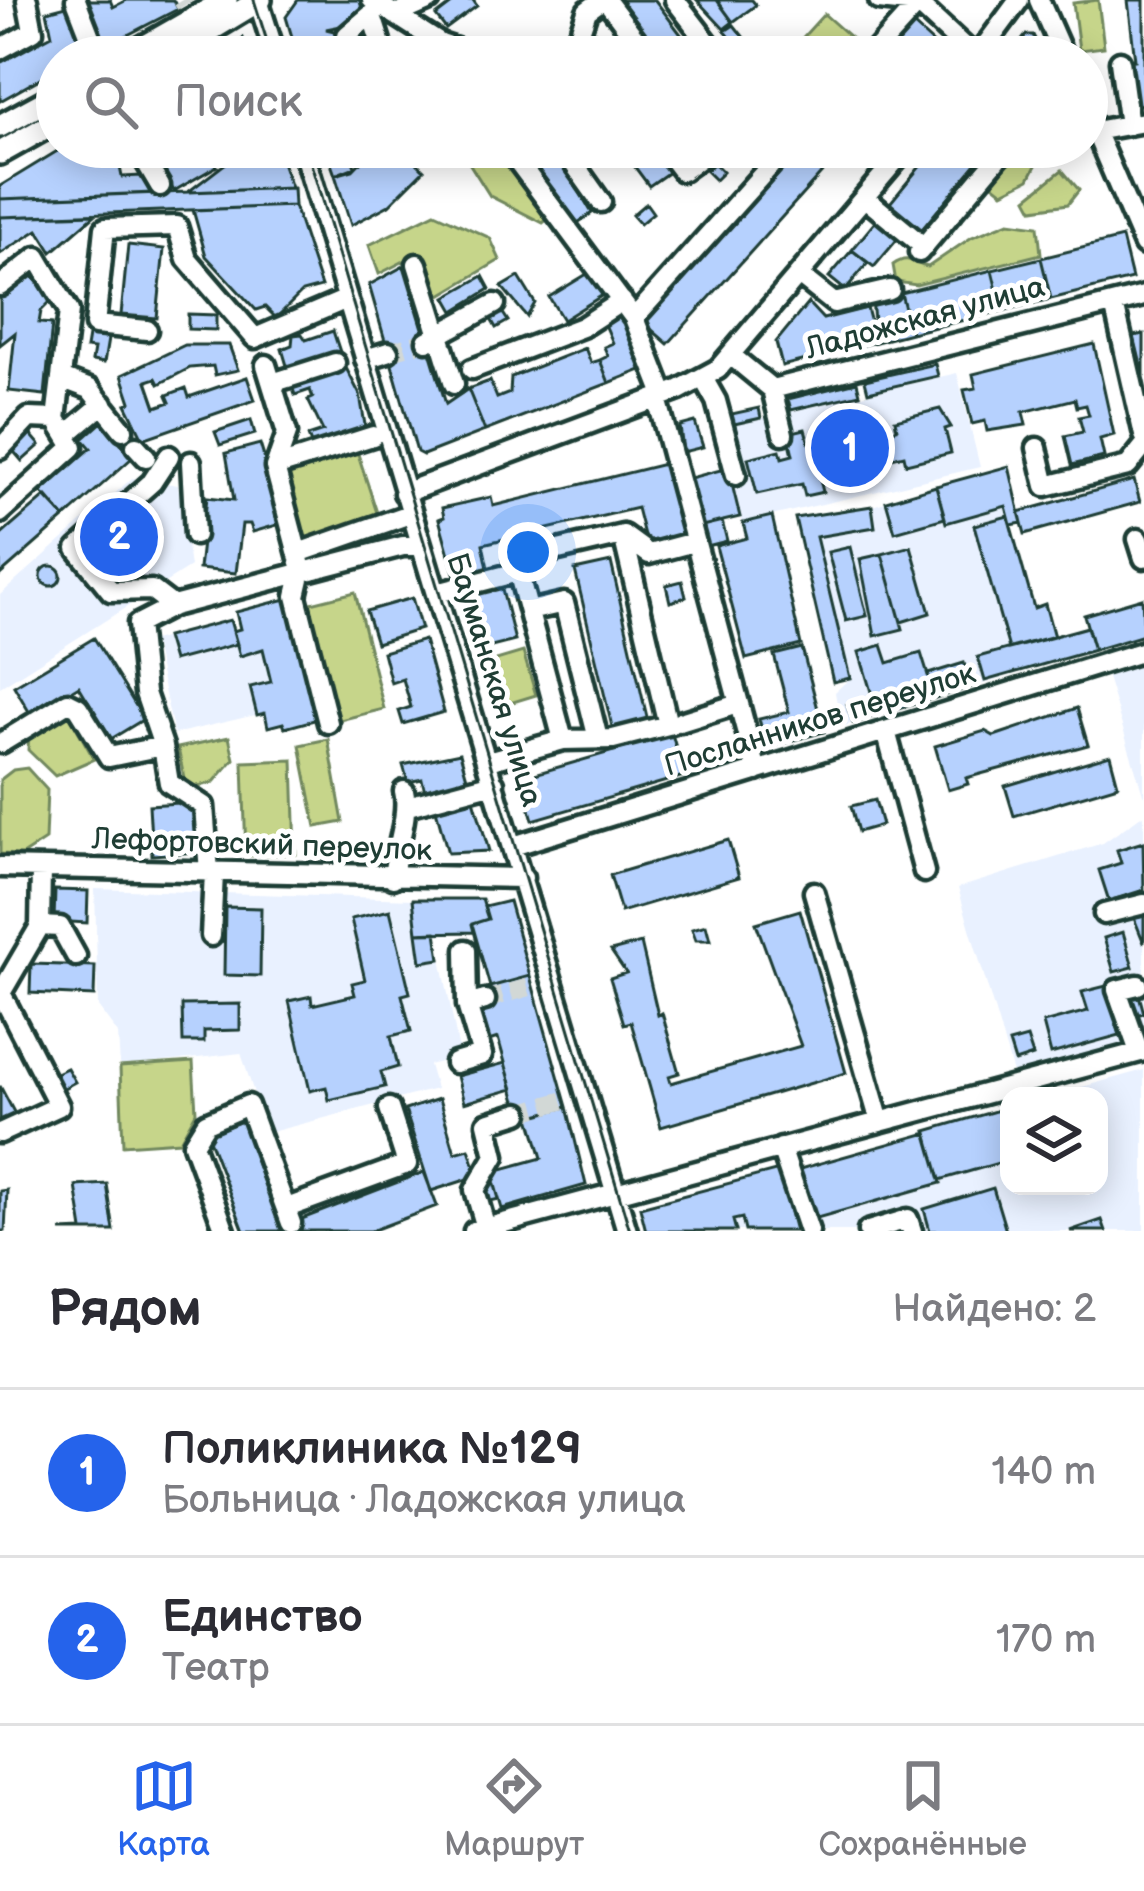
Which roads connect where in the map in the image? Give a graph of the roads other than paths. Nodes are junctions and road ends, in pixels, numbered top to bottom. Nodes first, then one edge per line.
1 (27, 0) edge
2 (76, 0) edge
3 (226, 0) edge
4 (259, 0) edge
5 (604, 0) edge
6 (675, 0) edge
7 (879, 0) edge
8 (1019, 0) edge
9 (1045, 2) edge
10 (918, 4) junction
11 (396, 6) edge
12 (90, 36) edge
13 (156, 36) edge
14 (200, 36) edge
15 (270, 36) edge
16 (347, 36) edge
17 (390, 36) edge
18 (431, 36) edge
19 (583, 36) edge
20 (632, 36) edge
21 (703, 36) edge
22 (889, 36) edge
23 (953, 36) edge
24 (992, 36) edge
25 (1057, 36) edge
26 (0, 49) edge
27 (1120, 61) dead end
28 (36, 106) edge
29 (1137, 124) edge
30 (0, 126) edge
31 (36, 133) edge
32 (0, 153) edge
33 (1108, 161) edge
34 (149, 168) edge
35 (308, 168) edge
36 (523, 168) edge
37 (577, 168) edge
38 (768, 168) edge
39 (890, 168) edge
40 (990, 168) edge
41 (160, 186) dead end
42 (865, 198) junction
43 (601, 202) dead end
44 (1144, 245) edge
45 (417, 264) dead end
46 (800, 276) junction
47 (0, 286) edge
48 (890, 290) dead end
49 (1144, 296) edge
50 (347, 299) junction
51 (622, 301) junction
52 (495, 304) dead end
53 (1114, 304) junction
54 (65, 305) junction
55 (97, 307) junction
56 (634, 318) junction
57 (147, 330) dead end
58 (433, 339) junction
59 (388, 352) tunnel mouth
60 (364, 356) junction
61 (733, 356) junction
62 (472, 369) dead end
63 (61, 378) junction
64 (703, 378) junction
65 (454, 384) dead end
66 (772, 389) junction
67 (660, 397) junction
68 (103, 404) junction
69 (0, 412) edge
70 (61, 427) junction
71 (16, 429) junction
72 (123, 430) dead end
73 (783, 434) dead end
74 (1144, 435) edge
75 (373, 436) dead end
76 (1144, 446) edge
77 (1037, 448) dead end
78 (0, 449) edge
79 (169, 456) dead end
80 (191, 462) dead end
81 (275, 467) junction
82 (736, 475) dead end
83 (404, 493) junction
84 (0, 513) edge
85 (410, 514) junction
86 (195, 535) dead end
87 (623, 535) junction
88 (694, 542) junction
89 (421, 546) junction
90 (300, 562) junction
91 (518, 572) junction
92 (437, 593) junction
93 (173, 606) junction
94 (529, 611) junction
95 (1144, 651) edge
96 (737, 704) junction
97 (328, 723) dead end
98 (673, 724) junction
99 (886, 731) junction
100 (563, 740) junction
101 (598, 740) junction
102 (0, 744) edge
103 (163, 746) junction
104 (488, 761) junction
105 (758, 771) junction
106 (494, 783) junction
107 (513, 846) junction
108 (0, 868) edge
109 (41, 868) junction
110 (924, 872) dead end
111 (211, 873) junction
112 (393, 878) junction
113 (523, 878) junction
114 (814, 892) dead end
115 (1144, 904) edge
116 (1105, 914) dead end
117 (40, 926) junction
118 (211, 936) dead end
119 (466, 950) dead end
120 (76, 956) dead end
121 (554, 980) junction
122 (1138, 985) dead end
123 (533, 986) tunnel mouth
124 (1142, 1052) edge
125 (455, 1063) dead end
126 (587, 1094) junction
127 (565, 1100) tunnel mouth
128 (389, 1108) dead end
129 (520, 1113) tunnel mouth
130 (880, 1122) junction
131 (0, 1133) edge
132 (781, 1148) junction
133 (616, 1192) junction
134 (520, 1225) edge
135 (480, 1229) edge
136 (806, 1230) edge
137 (225, 1231) edge
138 (627, 1231) edge
139 (868, 1231) edge
140 (912, 1231) edge

1 - 26 street
2 - 12 street
3 - 13 main road
4 - 14 main road
4 - 15 street
5 - 19 street
5 - 20 street
6 - 21 street
7 - 10 street
8 - 24 street
9 - 25 street
10 - 22 street
10 - 23 street
11 - 16 street
11 - 17 street
11 - 18 street
27 - 29 street
28 - 30 main road
31 - 32 main road
33 - 44 street
34 - 41 street
35 - 50 street, Бауманская улица
36 - 51 street
37 - 43 street
38 - 56 street
39 - 42 street
40 - 42 street
42 - 46 street
45 - 58 street
46 - 48 street
46 - 61 street
47 - 54 street
49 - 53 street, Ладожская улица
50 - 55 street
50 - 60 street, Бауманская улица
51 - 56 street
51 - 62 street
52 - 58 street
53 - 66 street, Ладожская улица
53 - 74 street
54 - 55 street
54 - 63 street
55 - 57 street
56 - 67 street
58 - 65 street
59 - 60 street
60 - 81 street
60 - 83 street, Бауманская улица
61 - 64 street
61 - 66 street, Ладожская улица
63 - 68 street
63 - 70 street
64 - 67 street
64 - 82 street
66 - 73 street
67 - 83 street
67 - 88 street
68 - 70 street
68 - 72 street
69 - 71 street
70 - 71 street
70 - 84 street
71 - 78 street
75 - 81 street
76 - 77 street
79 - 93 street
80 - 86 street
81 - 90 street
83 - 85 street, Бауманская улица
85 - 89 street, Бауманская улица
85 - 90 street
87 - 88 street
87 - 91 street
87 - 98 street
88 - 96 street
89 - 90 street
89 - 92 street, Бауманская улица
90 - 93 street
90 - 97 street
91 - 92 street
91 - 94 street
92 - 104 street, Бауманская улица
93 - 103 street
94 - 100 street
94 - 101 street
95 - 99 street, Посланников переулок
96 - 98 street
96 - 105 street
98 - 101 street
99 - 105 street, Посланников переулок
99 - 110 street
100 - 101 street
100 - 104 street
102 - 103 street
103 - 111 street
104 - 106 street, Бауманская улица
105 - 107 street, Посланников переулок
106 - 107 street, Бауманская улица
106 - 112 street
107 - 113 street, Бауманская улица
108 - 109 street, Лефортовский переулок
109 - 111 street, Лефортовский переулок
109 - 117 street
111 - 112 street, Лефортовский переулок
111 - 118 street
112 - 113 street, Лефортовский переулок
113 - 121 street, Бауманская улица
114 - 130 street
115 - 116 street
117 - 120 street
117 - 131 street
119 - 125 street
121 - 123 street
121 - 126 street, Бауманская улица
122 - 124 street
124 - 130 street
126 - 127 street
126 - 133 street, Бауманская улица
128 - 137 street
129 - 135 street
130 - 132 street
132 - 133 street
132 - 136 street
133 - 134 street
133 - 138 street, Бауманская улица
134 - 135 street
139 - 140 street

